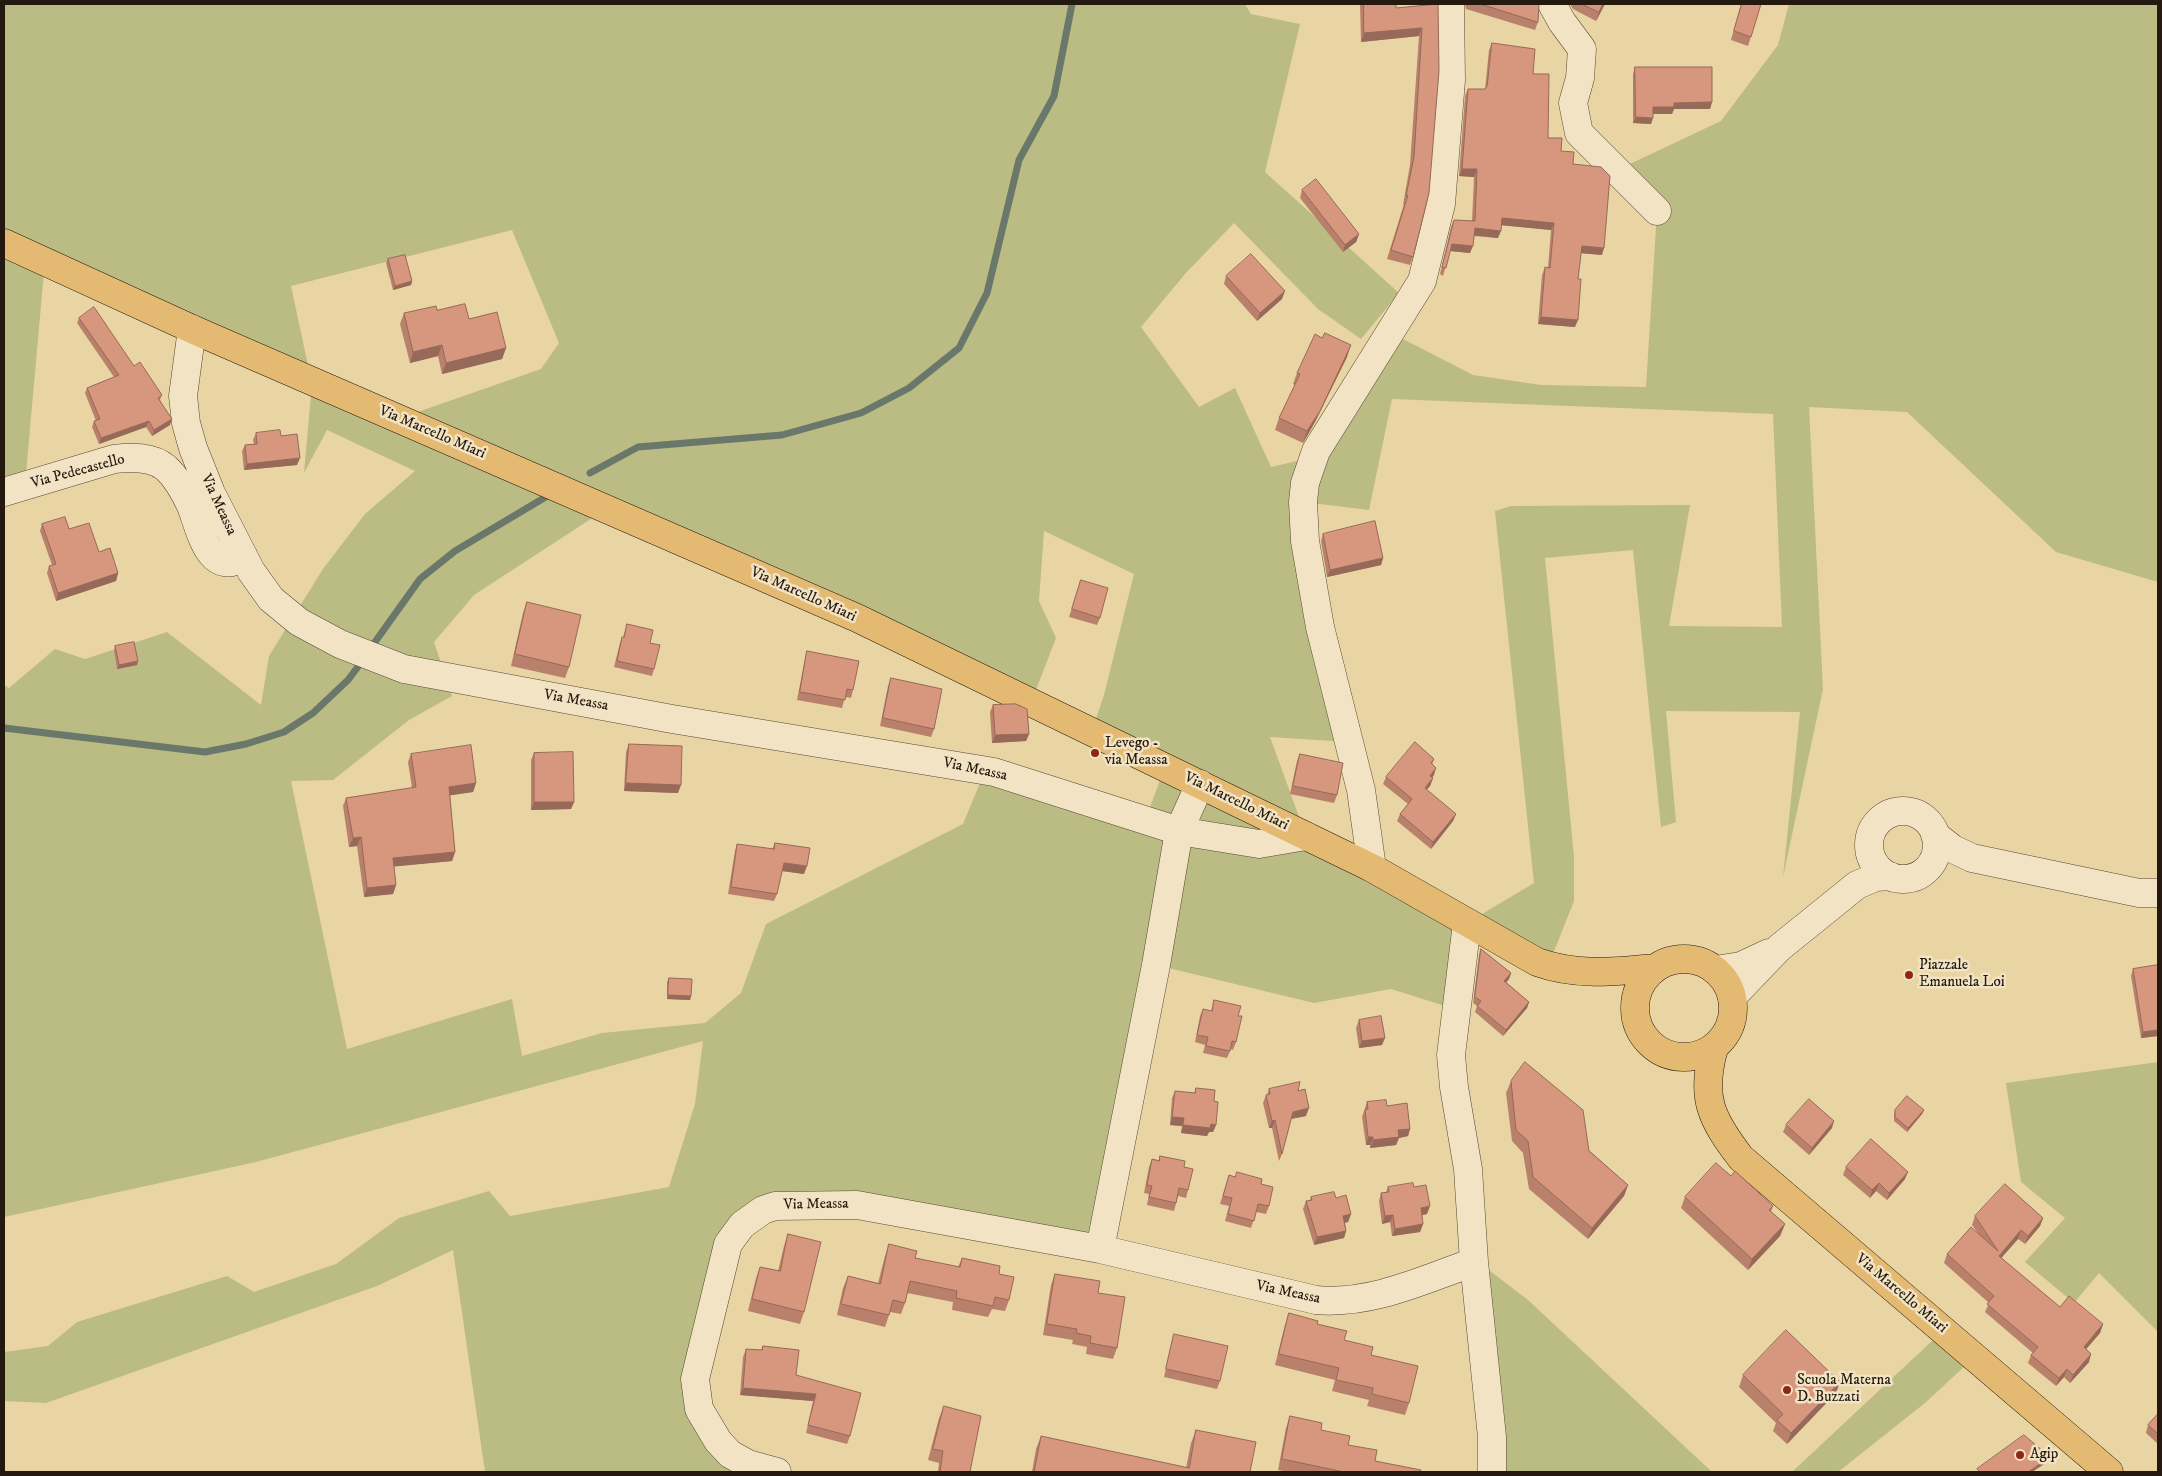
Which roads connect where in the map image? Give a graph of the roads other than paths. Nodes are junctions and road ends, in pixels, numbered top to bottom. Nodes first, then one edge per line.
1 (1450, 4) edge
2 (1552, 4) edge
3 (1657, 211) dead end
4 (4, 243) edge
5 (192, 329) junction
6 (4, 492) edge
7 (244, 557) junction
8 (1200, 784) junction
9 (1179, 831) junction
10 (1935, 835) junction
11 (1306, 836) junction
12 (1871, 854) junction
13 (1372, 868) junction
14 (1890, 876) junction
15 (1857, 885) junction
16 (2158, 893) edge
17 (1467, 923) junction
18 (1780, 948) junction
19 (1654, 968) junction
20 (1715, 970) junction
21 (1588, 973) junction
22 (1732, 997) junction
23 (1635, 1002) junction
24 (1714, 1048) junction
25 (1673, 1056) junction
26 (1710, 1104) junction
27 (1100, 1249) junction
28 (1474, 1262) junction
29 (740, 1468) edge
30 (777, 1472) edge
31 (1492, 1472) edge
32 (2109, 1472) edge

1 - 13 street
2 - 3 street
4 - 5 main road, Via Marcello Miari
5 - 7 street, Via Meassa
5 - 8 main road, Via Marcello Miari
6 - 7 street, Via Pedecastello
7 - 9 street, Via Meassa
8 - 9 street
8 - 11 main road, Via Marcello Miari
9 - 11 street, Via Meassa
9 - 27 street
10 - 12 street
10 - 14 street
10 - 16 street
11 - 13 main road, Via Marcello Miari
12 - 14 street
12 - 15 street
13 - 17 main road, Via Marcello Miari
14 - 15 street
15 - 18 street
17 - 21 main road, Via Marcello Miari
17 - 28 street
18 - 20 street
18 - 22 street
19 - 20 main road, Via Marcello Miari
19 - 21 main road, Via Marcello Miari
19 - 23 main road
20 - 22 main road
21 - 23 main road, Via Marcello Miari
22 - 24 main road, Via Marcello Miari
23 - 25 main road, Via Marcello Miari
24 - 25 main road
24 - 26 main road, Via Marcello Miari
25 - 26 main road, Via Marcello Miari
26 - 32 main road, Via Marcello Miari
27 - 28 street, Via Meassa
27 - 29 street, Via Meassa
28 - 31 street
29 - 30 street, Via Meassa

